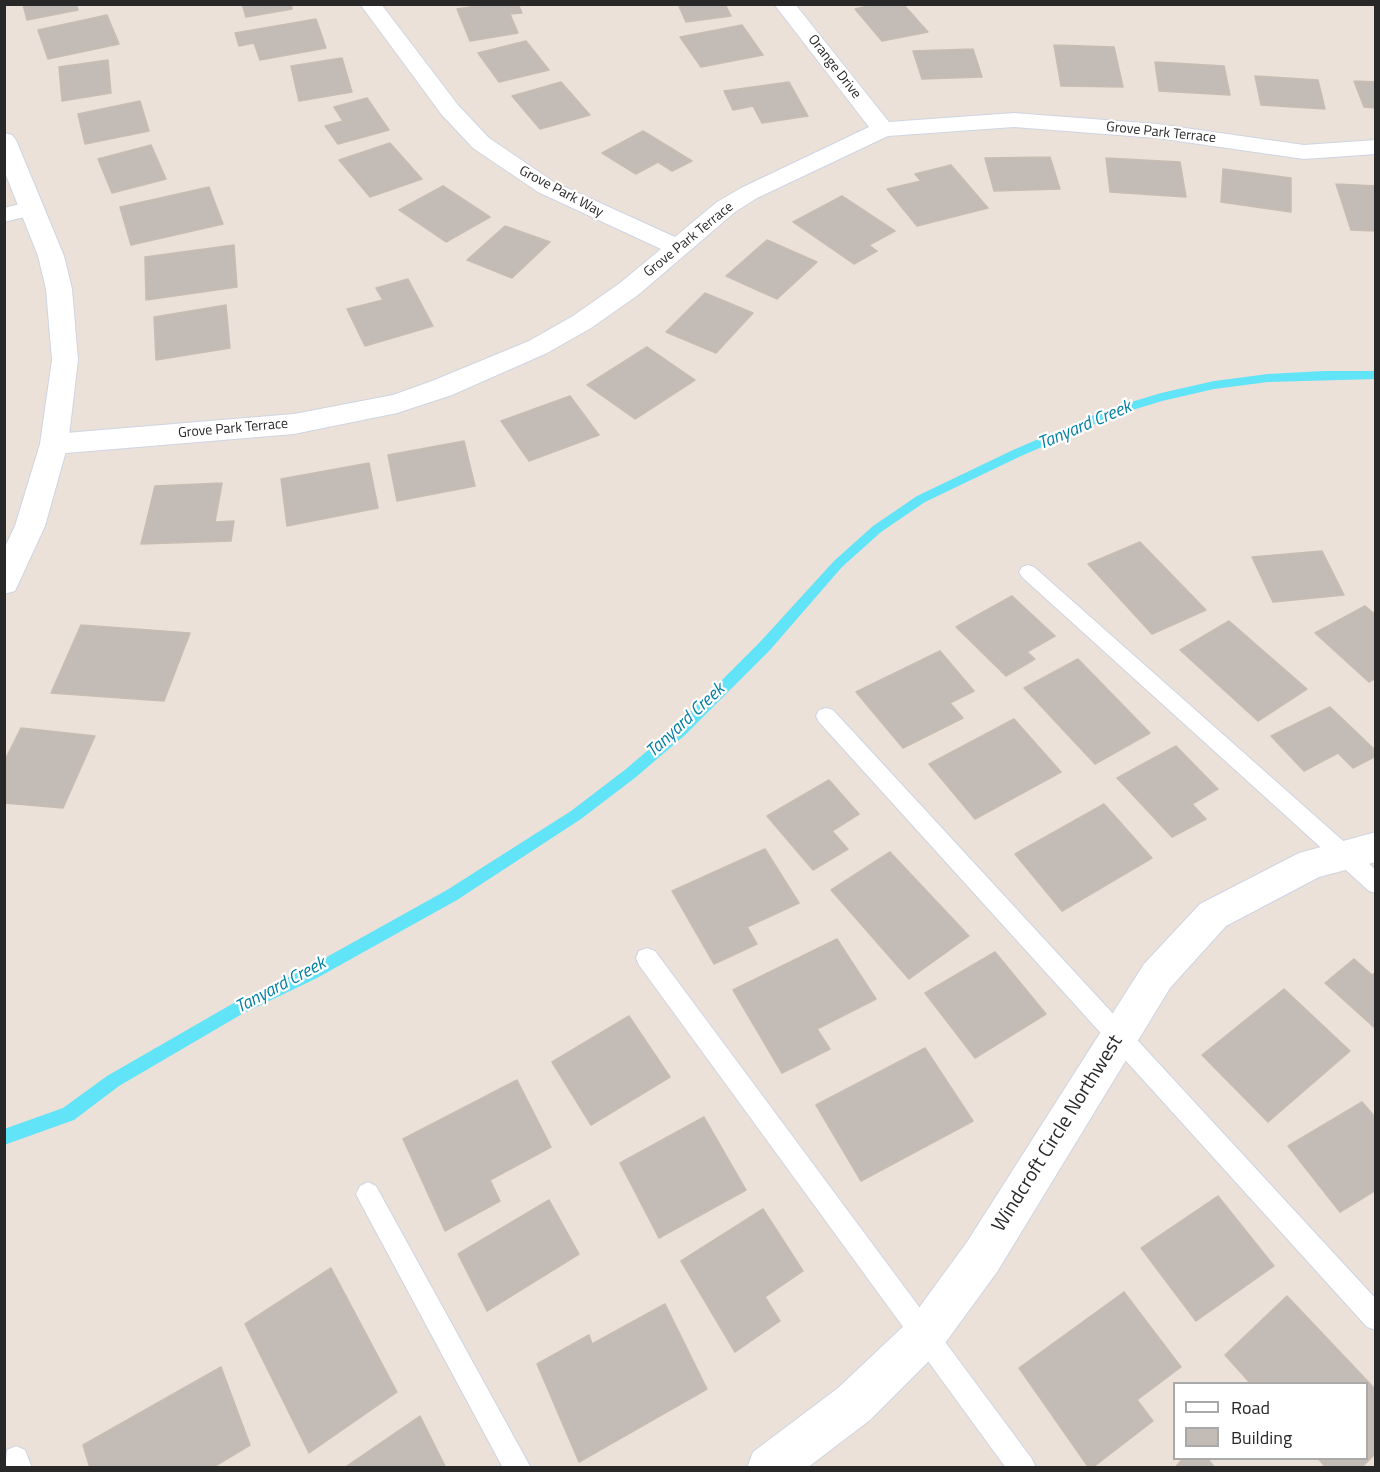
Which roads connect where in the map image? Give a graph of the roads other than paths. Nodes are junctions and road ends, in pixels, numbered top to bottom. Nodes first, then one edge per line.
1 (370, 4) edge
2 (784, 4) edge
3 (883, 129) junction
4 (4, 140) edge
5 (1376, 147) edge
6 (32, 208) junction
7 (4, 214) edge
8 (676, 247) junction
9 (54, 444) junction
10 (1028, 572) dead end
11 (4, 583) edge
12 (826, 716) dead end
13 (1360, 851) edge
14 (1376, 884) edge
15 (647, 958) dead end
16 (1119, 1037) junction
17 (368, 1194) dead end
18 (1376, 1318) edge
19 (925, 1335) junction
20 (518, 1467) edge
21 (769, 1467) edge
22 (1023, 1467) edge

1 - 8 street, Grove Park Way
2 - 3 street, Orange Drive
3 - 5 street, Grove Park Terrace
3 - 8 street, Grove Park Terrace
4 - 6 street
6 - 7 street
6 - 9 street
8 - 9 street, Grove Park Terrace
9 - 11 street
10 - 13 lane
12 - 16 lane
13 - 14 lane
13 - 16 street, Windcroft Circle Northwest
15 - 19 lane
16 - 18 lane
16 - 19 street, Windcroft Circle Northwest
17 - 20 lane
19 - 21 street, Windcroft Circle Northwest
19 - 22 lane

